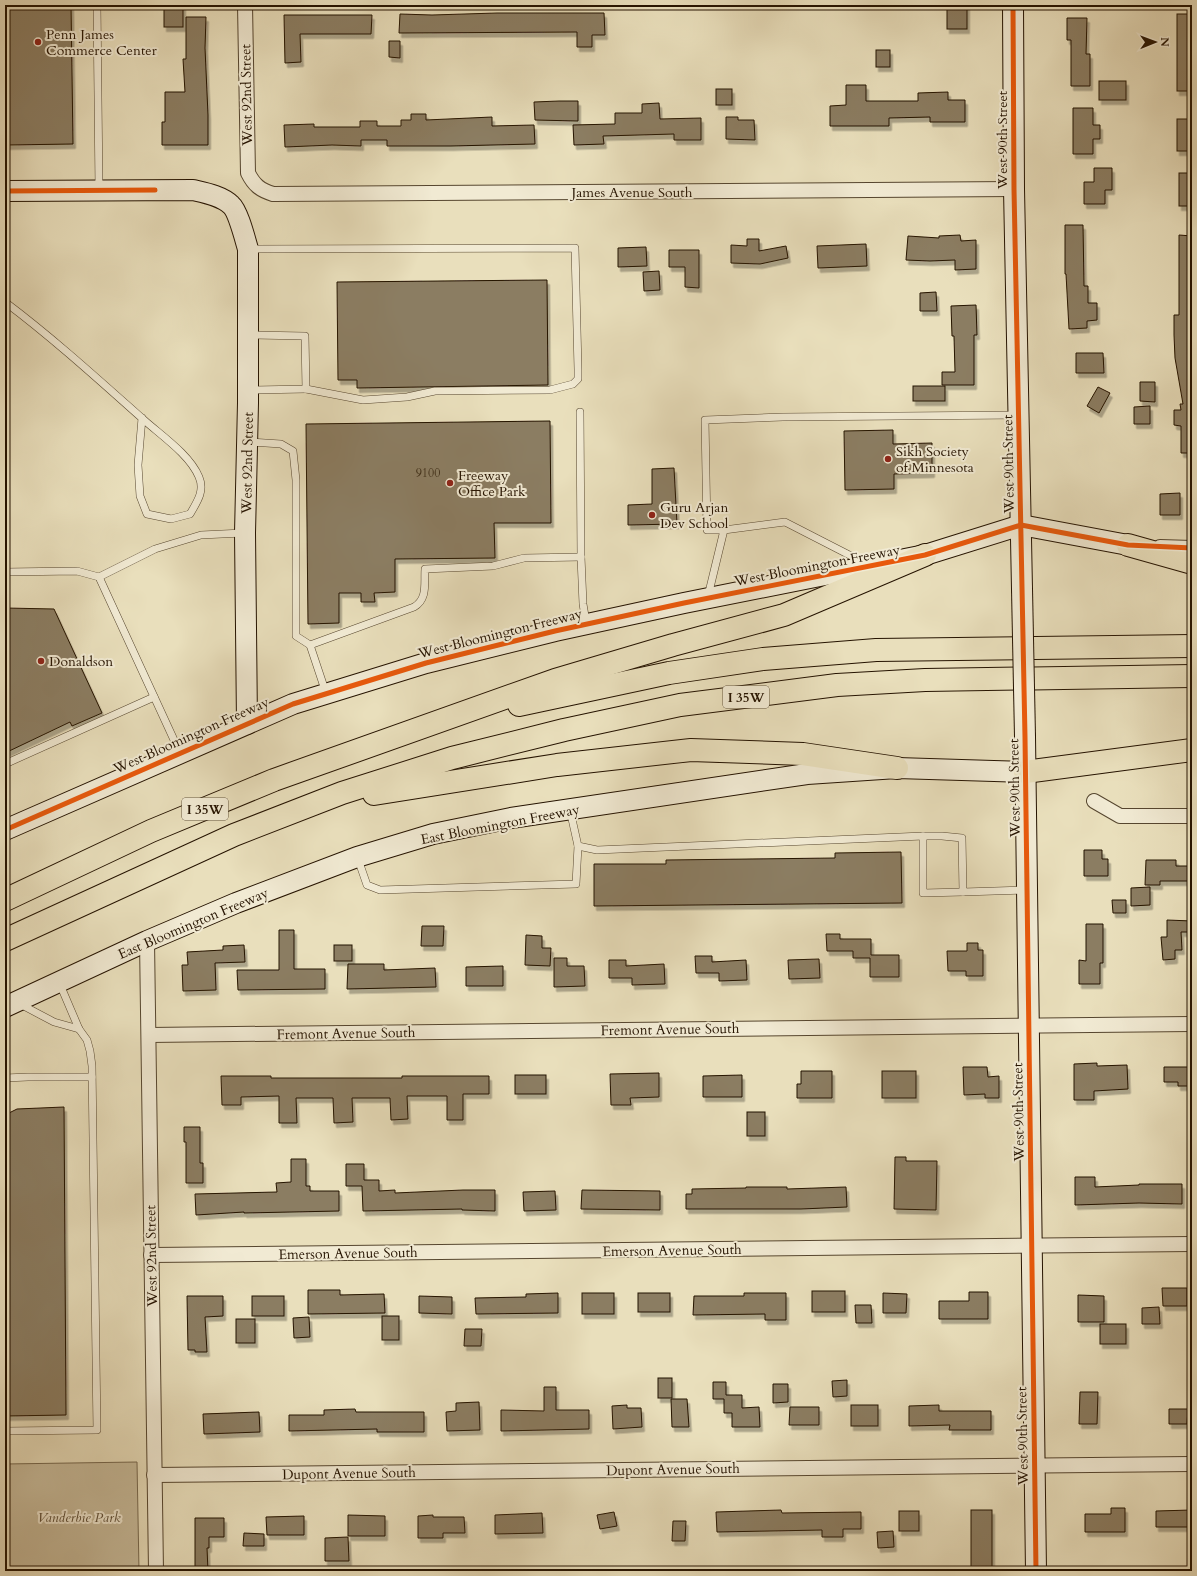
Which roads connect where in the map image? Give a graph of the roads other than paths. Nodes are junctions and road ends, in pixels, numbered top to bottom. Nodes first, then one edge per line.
1 (96, 5) edge
2 (245, 5) edge
3 (1013, 5) edge
4 (253, 184) joint
5 (1014, 189) junction
6 (5, 191) edge
7 (99, 191) junction
8 (248, 249) junction
9 (5, 302) edge
10 (249, 335) junction
11 (306, 389) junction
12 (248, 390) junction
13 (580, 412) dead end
14 (1019, 414) junction
15 (142, 418) junction
16 (246, 442) junction
17 (1021, 525) junction
18 (724, 530) junction
19 (245, 533) junction
20 (1128, 545) junction
21 (1192, 548) edge
22 (925, 555) junction
23 (582, 557) junction
24 (1192, 563) edge
25 (870, 566) junction
26 (5, 572) edge
27 (99, 577) junction
28 (707, 599) junction
29 (586, 624) junction
30 (310, 645) junction
31 (1192, 646) edge
32 (1192, 676) edge
33 (326, 694) junction
34 (154, 697) junction
35 (247, 724) junction
36 (410, 731) junction
37 (1192, 750) edge
38 (180, 753) junction
39 (5, 764) edge
40 (897, 768) junction
41 (1026, 772) junction
42 (1094, 801) dead end
43 (314, 804) junction
44 (570, 810) junction
45 (1192, 816) edge
46 (5, 830) edge
47 (923, 836) junction
48 (578, 846) junction
49 (357, 857) junction
50 (1027, 890) junction
51 (963, 892) junction
52 (5, 900) edge
53 (5, 940) edge
54 (147, 941) junction
55 (59, 982) junction
56 (11, 1005) edge
57 (1192, 1024) edge
58 (1029, 1025) junction
59 (79, 1029) junction
60 (149, 1035) junction
61 (92, 1077) junction
62 (5, 1078) edge
63 (1192, 1244) edge
64 (1032, 1246) junction
65 (151, 1255) junction
66 (5, 1431) edge
67 (1192, 1464) edge
68 (1035, 1465) junction
69 (154, 1475) junction
70 (156, 1571) edge
71 (1036, 1571) edge

1 - 7 lane
2 - 4 street, West 92nd Street
3 - 5 street, West 90th Street
4 - 5 street, James Avenue South
5 - 14 street, West 90th Street
6 - 7 street
7 - 8 street, West 92nd Street
8 - 10 street, West 92nd Street
8 - 11 lane
9 - 15 lane
10 - 11 lane
10 - 12 street, West 92nd Street
11 - 12 lane
12 - 16 street, West 92nd Street
13 - 23 lane
14 - 17 street, West 90th Street
14 - 18 lane
15 - 15 lane
16 - 19 street, West 92nd Street
16 - 30 lane
17 - 20 street
17 - 22 street, West Bloomington Freeway
17 - 41 street, West 90th Street, bridge
18 - 25 lane
18 - 28 lane
19 - 27 lane
19 - 35 street, West 92nd Street
20 - 21 street
20 - 24 highway
22 - 25 street, West Bloomington Freeway
22 - 36 highway
23 - 29 lane
23 - 30 lane
25 - 28 street, West Bloomington Freeway
26 - 27 lane
27 - 34 lane
28 - 29 street, West Bloomington Freeway
29 - 33 street, West Bloomington Freeway
30 - 33 lane
31 - 36 highway, I 35W
32 - 43 highway, I 35W
33 - 35 street, West Bloomington Freeway
34 - 38 lane
34 - 39 lane
35 - 38 street, West Bloomington Freeway
36 - 52 highway, I 35W
37 - 41 highway
38 - 46 street, West Bloomington Freeway
40 - 41 street, East Bloomington Freeway
40 - 43 highway
40 - 44 street, East Bloomington Freeway
41 - 50 street, West 90th Street
42 - 45 street
43 - 53 highway, I 35W
44 - 48 lane
44 - 49 street, East Bloomington Freeway
47 - 48 lane
47 - 51 lane
47 - 51 lane
48 - 49 lane
49 - 54 street, East Bloomington Freeway
50 - 51 lane
50 - 58 street, West 90th Street
54 - 55 street, East Bloomington Freeway
54 - 60 street, West 92nd Street
55 - 56 street, East Bloomington Freeway
55 - 59 lane
56 - 59 lane
57 - 58 street, Fremont Avenue South
58 - 60 street, Fremont Avenue South
58 - 64 street, West 90th Street
59 - 61 lane
60 - 65 street, West 92nd Street
61 - 62 lane
61 - 66 lane
63 - 64 street, Emerson Avenue South
64 - 65 street, Emerson Avenue South
64 - 68 street, West 90th Street
65 - 69 street, West 92nd Street
67 - 68 street, Dupont Avenue South
68 - 69 street, Dupont Avenue South
68 - 71 street, West 90th Street
69 - 70 street, West 92nd Street

